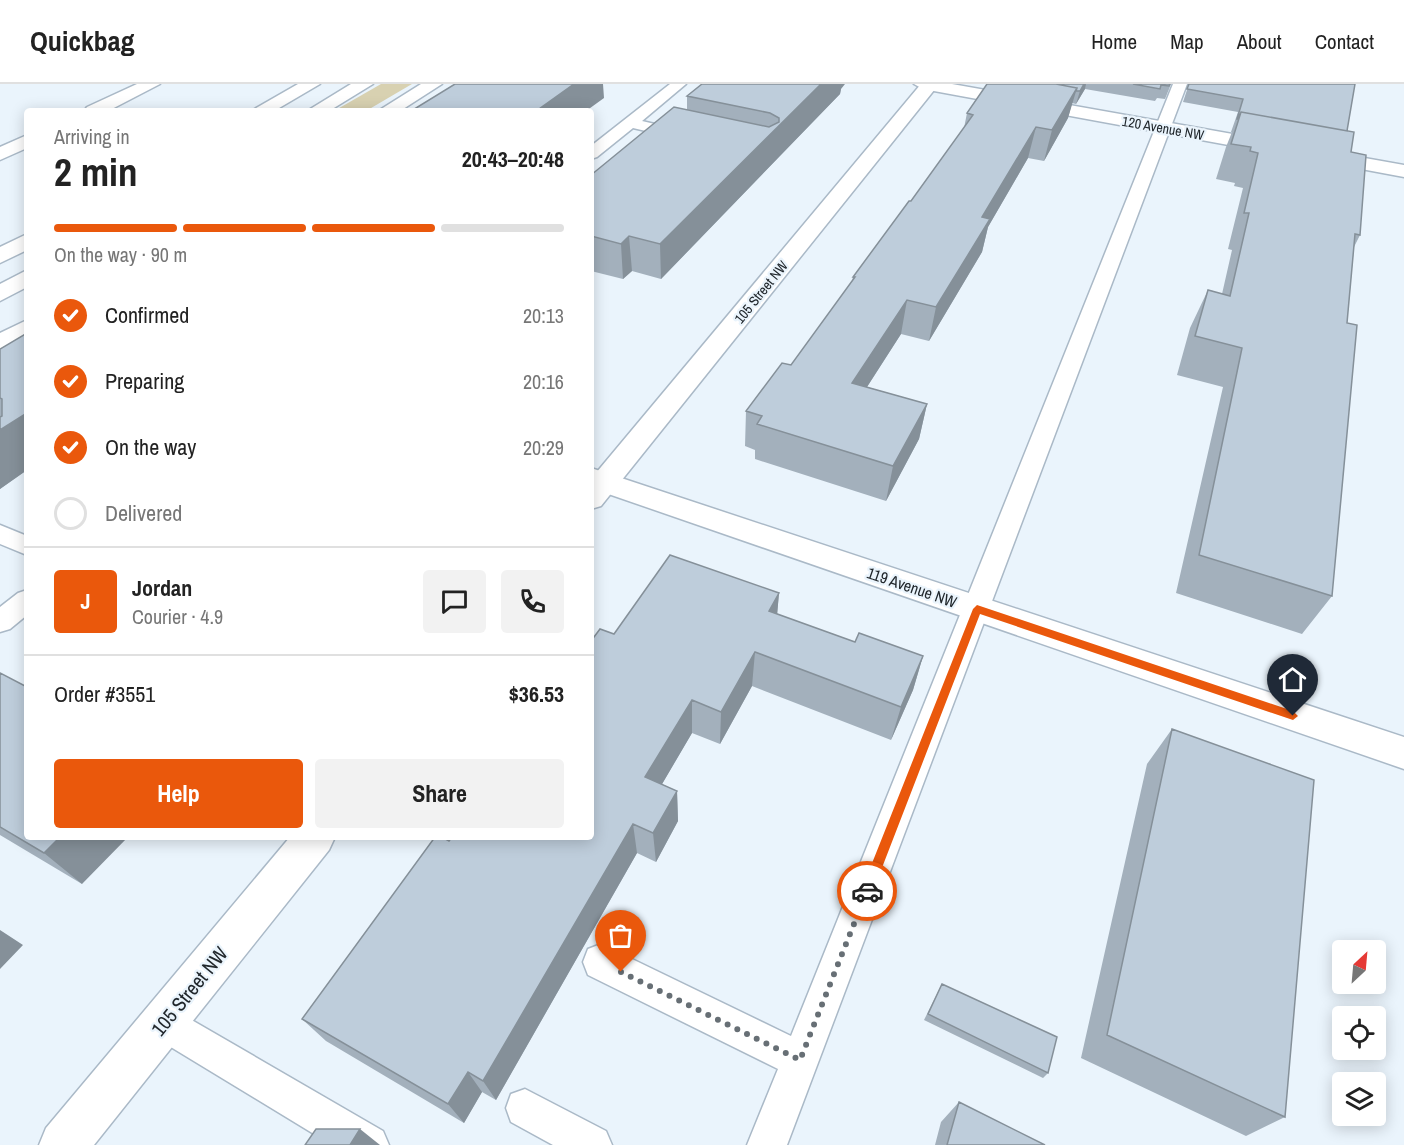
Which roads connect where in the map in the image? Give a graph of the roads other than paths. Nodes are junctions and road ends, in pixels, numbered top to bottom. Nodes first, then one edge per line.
1 (152, 84) edge
2 (311, 84) edge
3 (364, 84) edge
4 (433, 84) edge
5 (679, 84) edge
6 (928, 84) edge
7 (1180, 84) edge
8 (100, 108) edge
9 (266, 108) edge
10 (321, 108) edge
11 (392, 108) edge
12 (630, 123) junction
13 (1163, 127) junction
14 (699, 138) edge
15 (24, 142) edge
16 (594, 152) edge
17 (0, 154) edge
18 (1404, 171) edge
19 (24, 243) edge
20 (0, 256) edge
21 (24, 329) edge
22 (0, 343) edge
23 (596, 486) edge
24 (0, 534) edge
25 (24, 545) edge
26 (24, 602) edge
27 (977, 609) junction
28 (0, 622) edge
29 (1404, 753) edge
30 (313, 840) edge
31 (601, 962) dead end
32 (164, 1022) junction
33 (800, 1060) junction
34 (525, 1108) dead end
35 (63, 1145) edge
36 (369, 1145) edge
37 (592, 1145) edge
38 (767, 1145) edge

1 - 8 street
2 - 9 street
3 - 10 street
4 - 11 street
5 - 12 lane
6 - 13 street, 120 Avenue NW
6 - 23 street, 105 Street NW
7 - 13 lane
12 - 14 lane
12 - 16 lane
13 - 18 street, 120 Avenue NW
13 - 27 lane
15 - 17 street
19 - 20 street
21 - 22 street
23 - 27 street, 119 Avenue NW
24 - 25 lane
26 - 28 lane
27 - 29 street, 119 Avenue NW
27 - 33 lane
30 - 32 street, 105 Street NW
31 - 33 lane
32 - 35 street, 105 Street NW
32 - 36 lane
33 - 38 lane
34 - 37 lane

